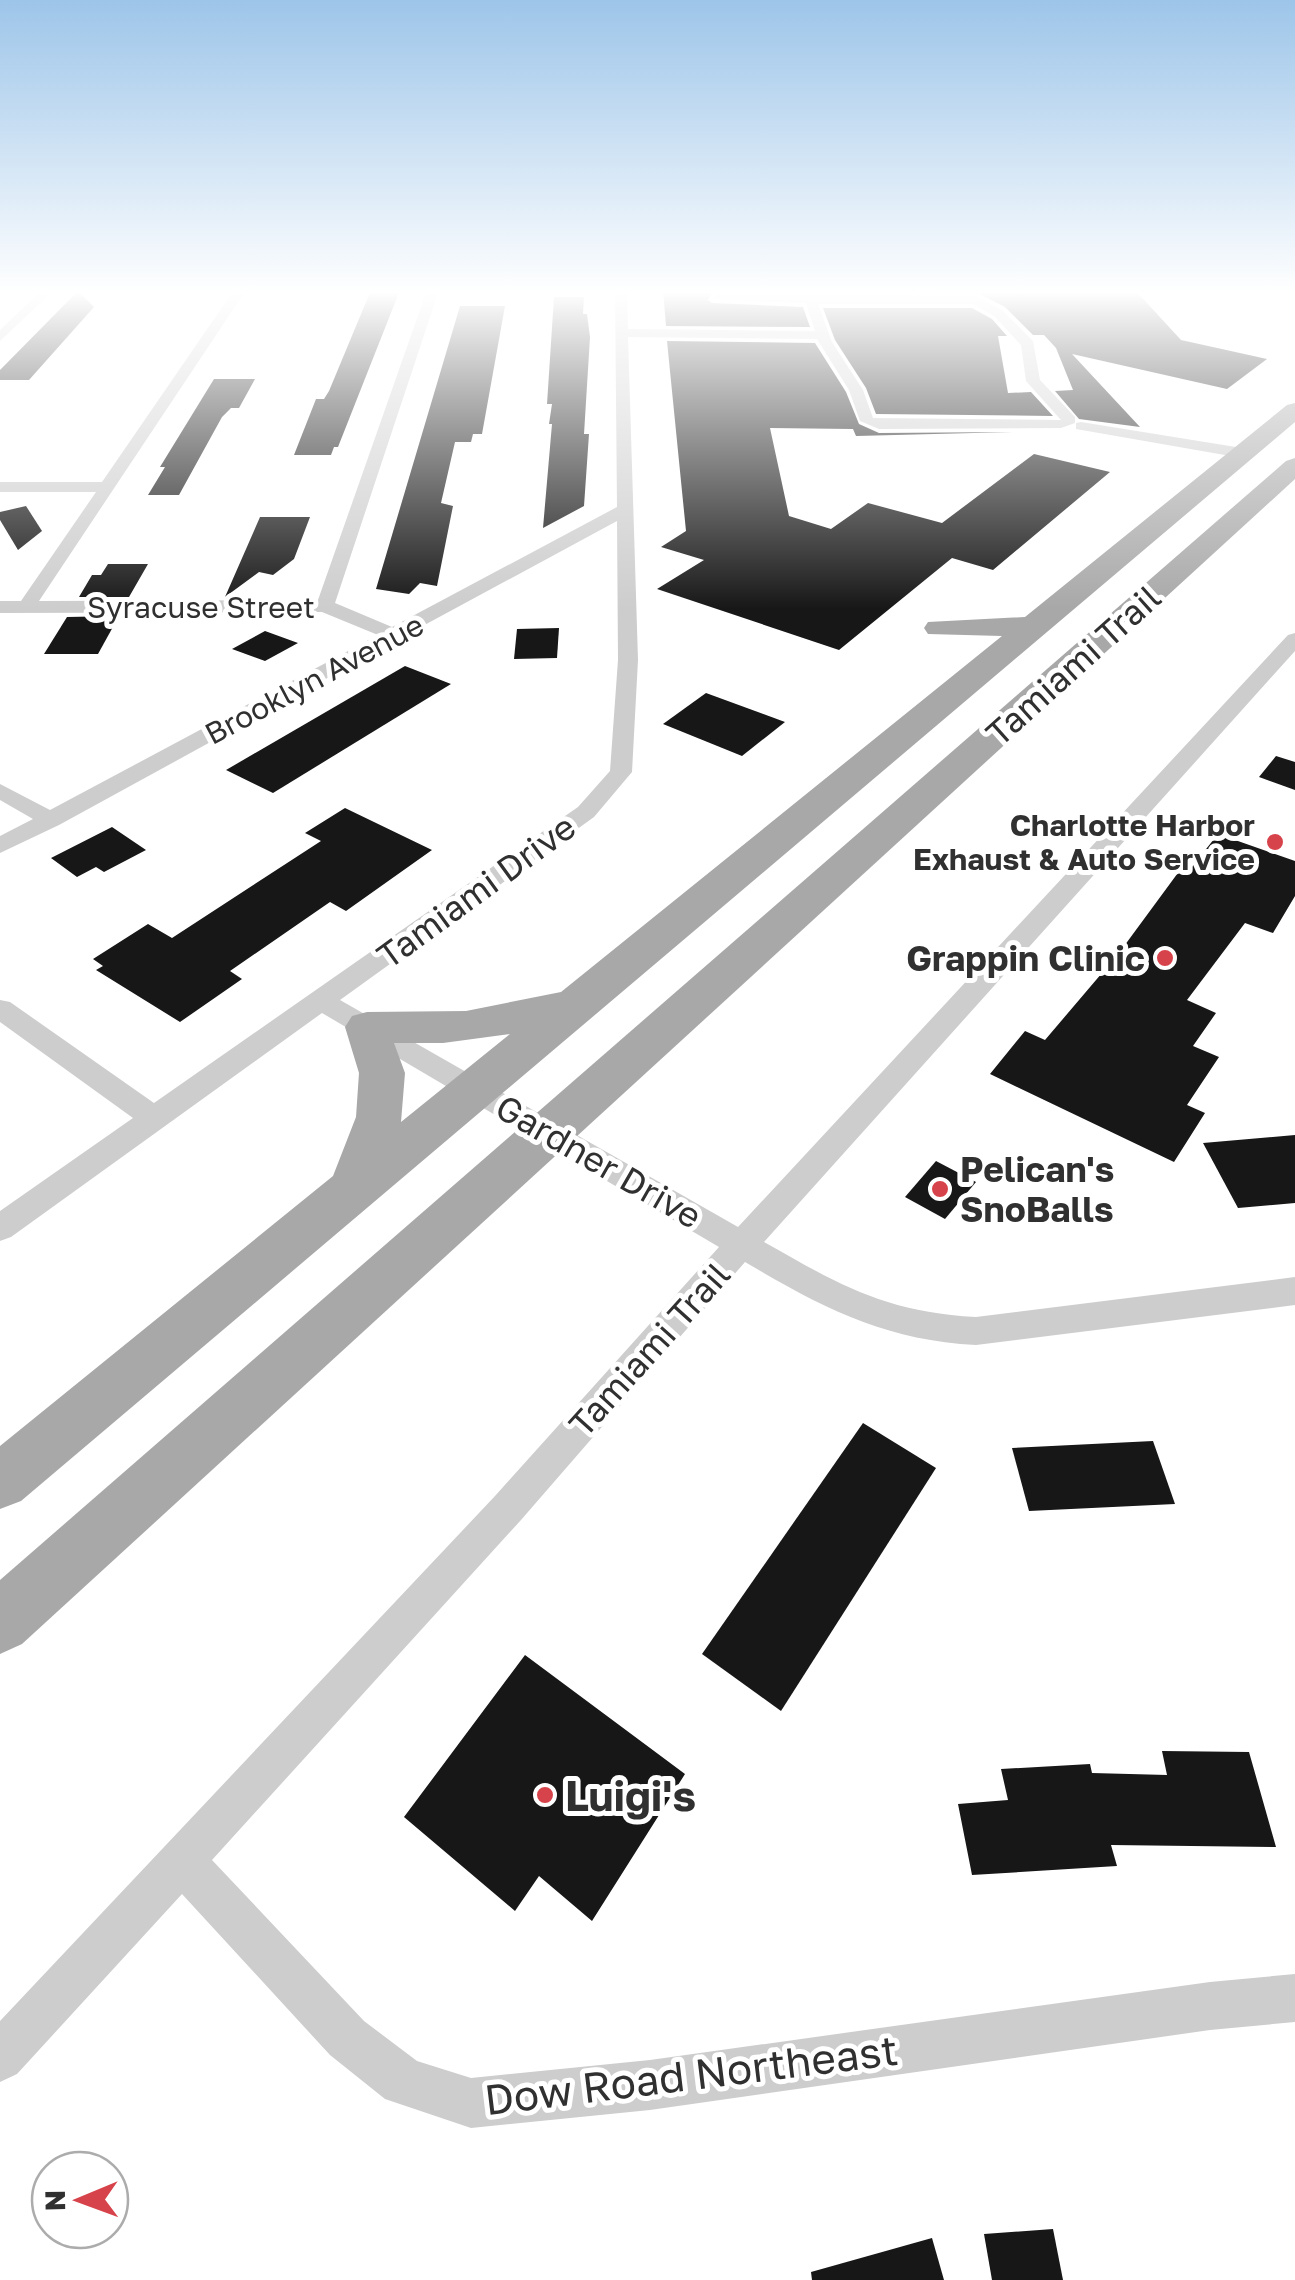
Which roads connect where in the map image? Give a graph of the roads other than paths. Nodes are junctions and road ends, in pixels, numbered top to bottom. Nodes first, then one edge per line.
1 (168, 396) edge
2 (397, 396) edge
3 (623, 396) edge
4 (858, 396) edge
5 (1047, 396) edge
6 (1290, 421) edge
7 (1071, 423) junction
8 (1237, 457) junction
9 (1295, 466) edge
10 (0, 487) edge
11 (107, 487) junction
12 (626, 509) junction
13 (325, 606) junction
14 (0, 607) edge
15 (26, 607) junction
16 (1030, 626) junction
17 (397, 636) junction
18 (1295, 638) edge
19 (974, 676) junction
20 (0, 791) edge
21 (50, 820) junction
22 (0, 846) edge
23 (322, 1001) junction
24 (580, 1001) junction
25 (0, 1009) edge
26 (367, 1027) junction
27 (475, 1089) junction
28 (155, 1118) junction
29 (548, 1134) junction
30 (352, 1190) junction
31 (0, 1228) edge
32 (742, 1244) junction
33 (1295, 1292) edge
34 (0, 1482) edge
35 (0, 1622) edge
36 (180, 1859) junction
37 (1295, 1998) edge
38 (0, 2057) edge

1 - 11 street
2 - 13 street
3 - 12 street
4 - 7 street
5 - 7 street
6 - 8 main road, Tamiami Trail
7 - 8 street
8 - 16 main road, Tamiami Trail
9 - 29 main road, Tamiami Trail
10 - 11 street
11 - 15 street
12 - 17 street, Brooklyn Avenue
12 - 23 street, Tamiami Drive
13 - 15 street, Syracuse Street
13 - 17 street, Syracuse Street
14 - 15 street, Syracuse Street
16 - 19 main road, Tamiami Trail
16 - 19 main road
17 - 21 street, Brooklyn Avenue
18 - 32 street, Tamiami Trail
19 - 24 main road, Tamiami Trail
20 - 21 street
21 - 22 street, Brooklyn Avenue
23 - 26 street, Gardner Drive
23 - 28 street
24 - 26 main road
24 - 27 main road, Tamiami Trail
25 - 28 street
26 - 27 street, Gardner Drive
26 - 30 main road
27 - 29 street, Gardner Drive
27 - 30 main road, Tamiami Trail
28 - 31 street
29 - 32 street, Gardner Drive
29 - 35 main road, Tamiami Trail
30 - 34 main road, Tamiami Trail
32 - 33 street, Gardner Drive
32 - 36 street, Tamiami Trail
36 - 37 street, Dow Road Northeast
36 - 38 street, Tamiami Trail

